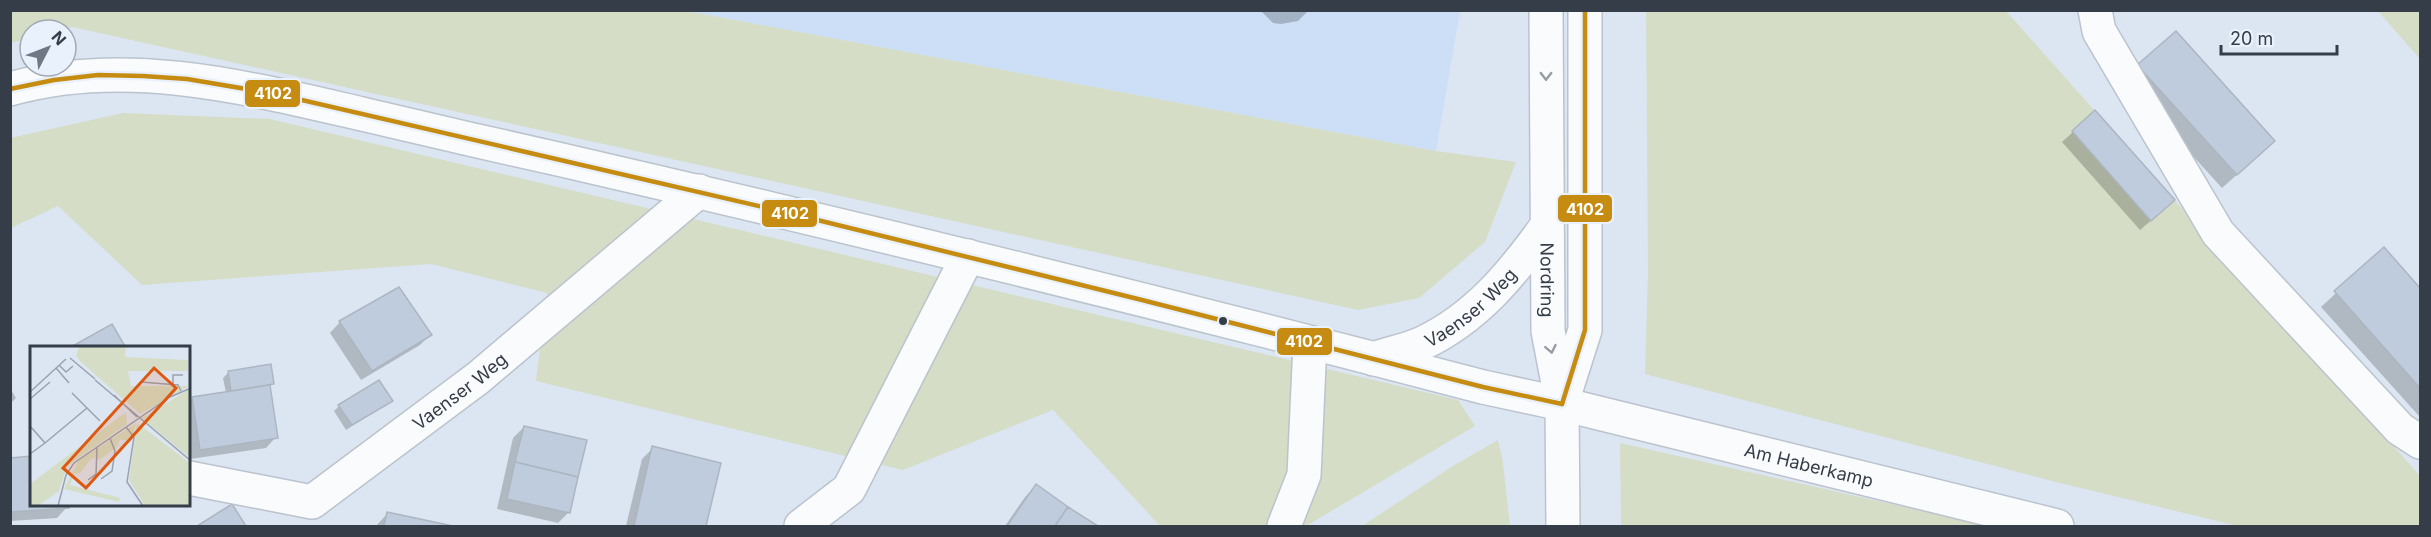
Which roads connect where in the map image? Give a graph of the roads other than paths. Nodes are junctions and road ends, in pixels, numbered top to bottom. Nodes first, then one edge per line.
1 (1546, 10) edge
2 (1585, 10) edge
3 (2095, 10) edge
4 (10, 89) edge
5 (699, 191) junction
6 (1545, 227) junction
7 (968, 256) junction
8 (1310, 343) junction
9 (1374, 359) junction
10 (1562, 404) junction
11 (2421, 442) edge
12 (190, 478) edge
13 (801, 526) edge
14 (1284, 526) edge
15 (1563, 526) edge
16 (2057, 526) edge

1 -> 6 street, Nordring
2 - 10 street, Nordring
3 - 11 street
4 - 5 street, Vaenser Weg
5 - 7 street, Vaenser Weg
5 - 12 street, Vaenser Weg
6 - 9 street, Vaenser Weg
6 -> 10 street, Nordring
7 - 8 street, Vaenser Weg
7 - 13 street
8 - 9 street, Vaenser Weg
8 - 14 street
9 - 10 street, Vaenser Weg
10 - 15 street, Nordring
10 - 16 street, Am Haberkamp

